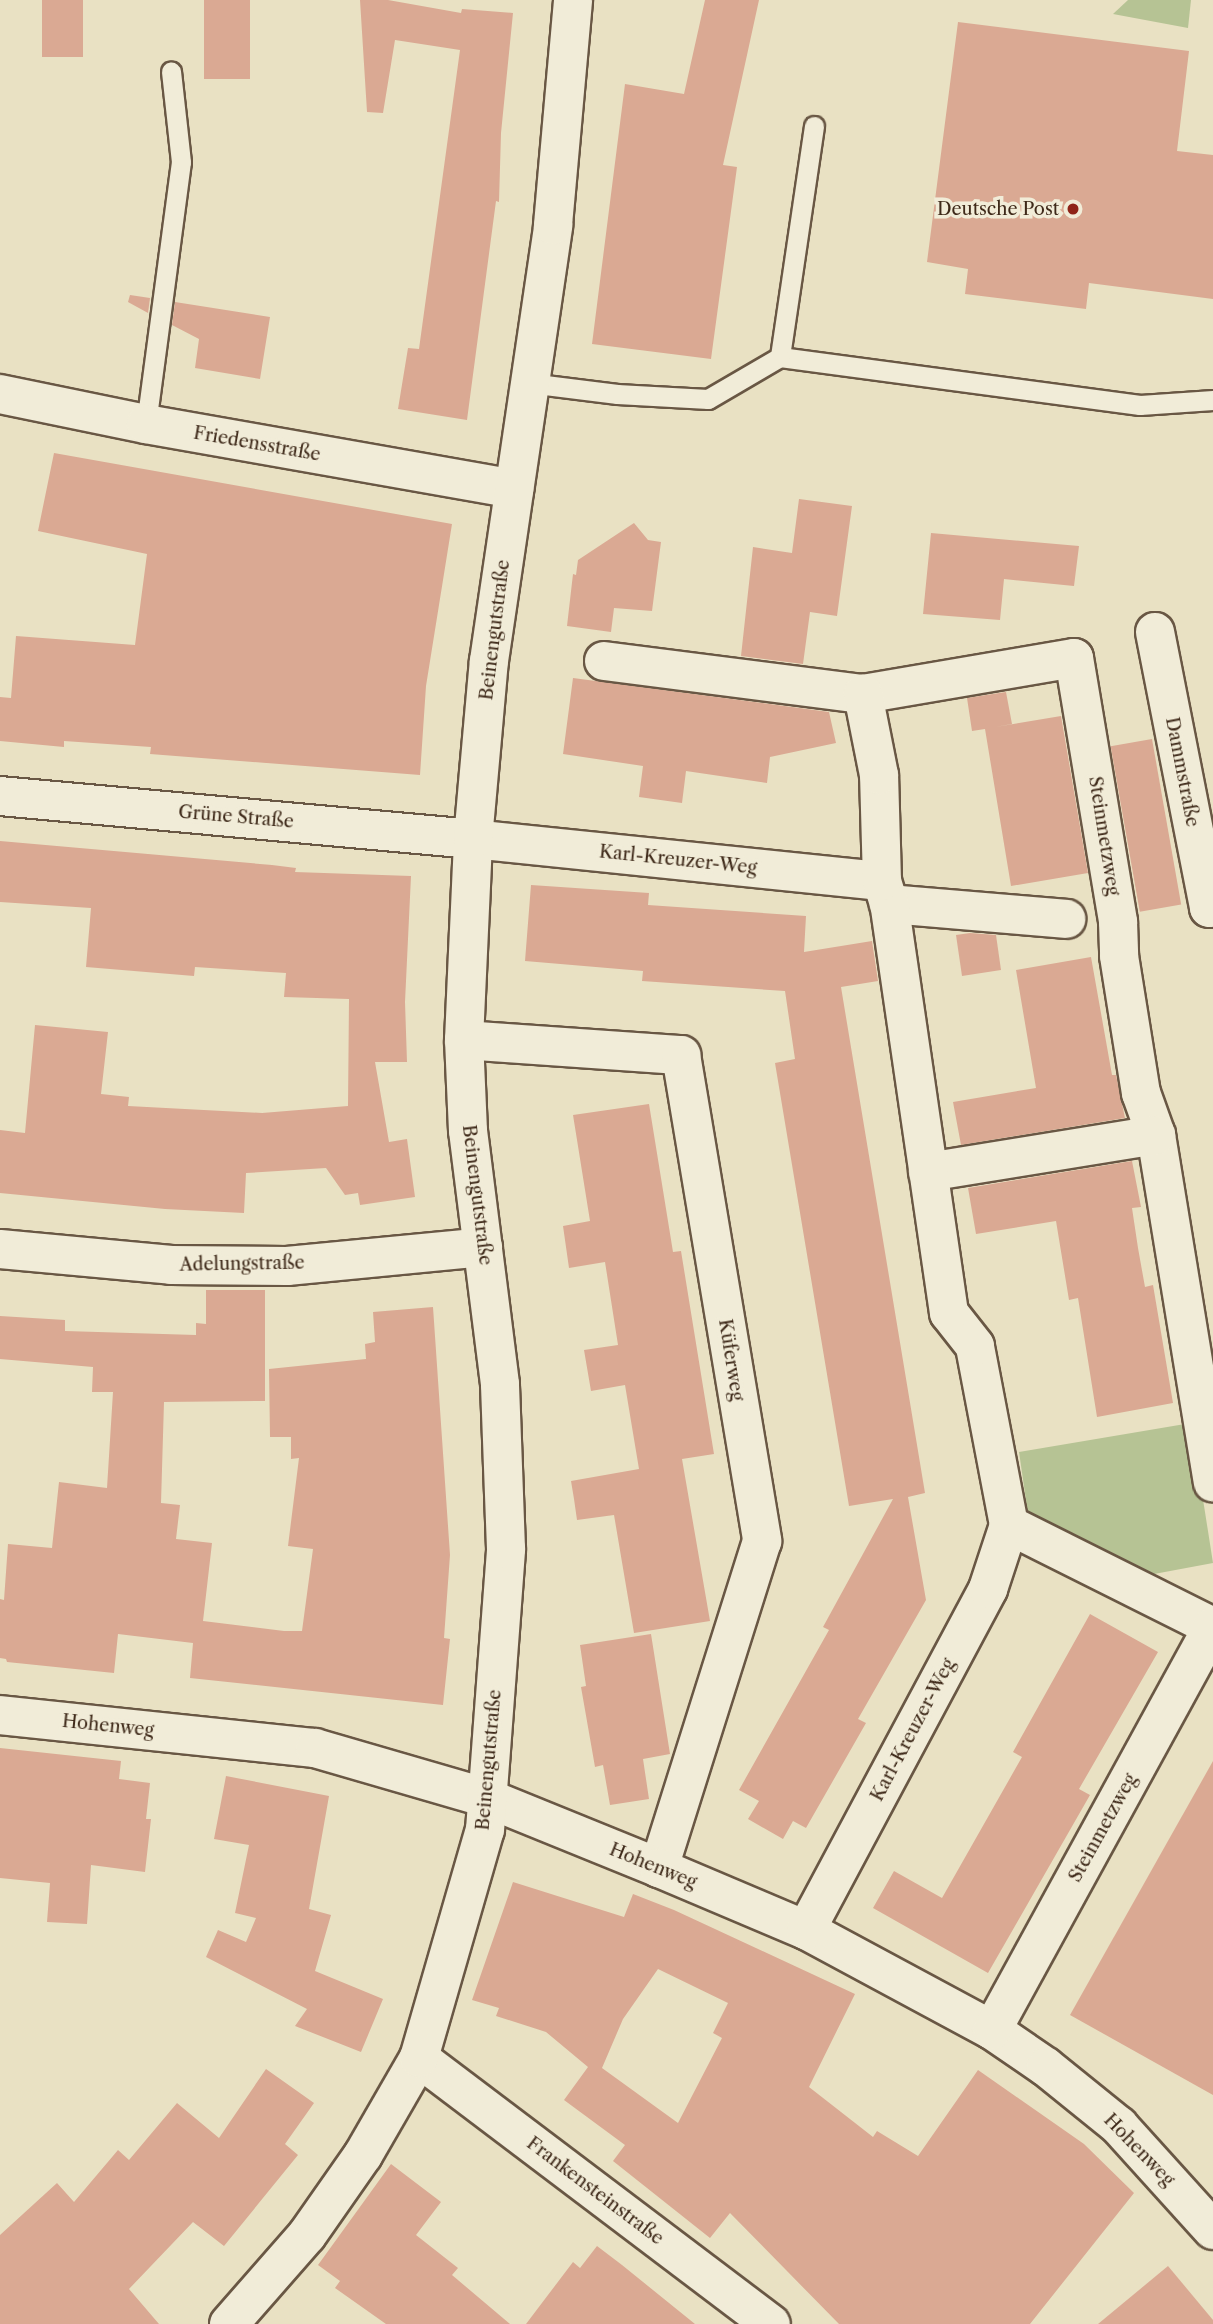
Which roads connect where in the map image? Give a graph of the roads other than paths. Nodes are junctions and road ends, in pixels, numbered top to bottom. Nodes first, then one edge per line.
1 (573, 0) edge
2 (171, 72) dead end
3 (814, 126) dead end
4 (780, 357) junction
5 (529, 383) junction
6 (0, 394) edge
7 (1213, 400) edge
8 (146, 424) junction
9 (514, 489) junction
10 (1155, 632) dead end
11 (604, 661) dead end
12 (863, 694) junction
13 (0, 796) edge
14 (473, 839) junction
15 (886, 893) junction
16 (1213, 907) edge
17 (1066, 919) dead end
18 (464, 1040) junction
19 (1156, 1135) junction
20 (928, 1172) junction
21 (483, 1247) junction
22 (0, 1249) edge
23 (1213, 1482) edge
24 (1009, 1525) junction
25 (1213, 1627) edge
26 (0, 1715) edge
27 (487, 1798) junction
28 (659, 1868) junction
29 (806, 1930) junction
30 (992, 2030) junction
31 (419, 2058) junction
32 (1213, 2230) edge
33 (764, 2322) edge
34 (229, 2324) edge

1 - 5 street, Beinengutstraße
2 - 8 lane
3 - 4 lane
4 - 5 lane
4 - 7 lane
5 - 9 street, Beinengutstraße
6 - 8 street, Friedensstraße
8 - 9 street, Friedensstraße
9 - 14 street, Beinengutstraße
10 - 16 street, Dammstraße
11 - 12 street, Steinmetzweg
12 - 15 street, Karl-Kreuzer-Weg
12 - 19 street, Steinmetzweg
13 - 14 street, Grüne Straße
14 - 15 street, Karl-Kreuzer-Weg
14 - 18 street, Beinengutstraße
15 - 17 street, Karl-Kreuzer-Weg
15 - 20 street, Karl-Kreuzer-Weg
18 - 21 street, Beinengutstraße
18 - 28 street, Küferweg
19 - 20 street
19 - 23 street, Steinmetzweg
20 - 24 street, Karl-Kreuzer-Weg
21 - 22 street, Adelungstraße
21 - 27 street, Beinengutstraße
24 - 25 street
24 - 29 street, Karl-Kreuzer-Weg
25 - 30 street, Steinmetzweg
26 - 27 street, Hohenweg
27 - 28 street, Hohenweg
27 - 31 street, Beinengutstraße
28 - 29 street, Hohenweg
29 - 30 street, Hohenweg
30 - 32 street, Hohenweg
31 - 33 street, Frankensteinstraße
31 - 34 street, Beinengutstraße

